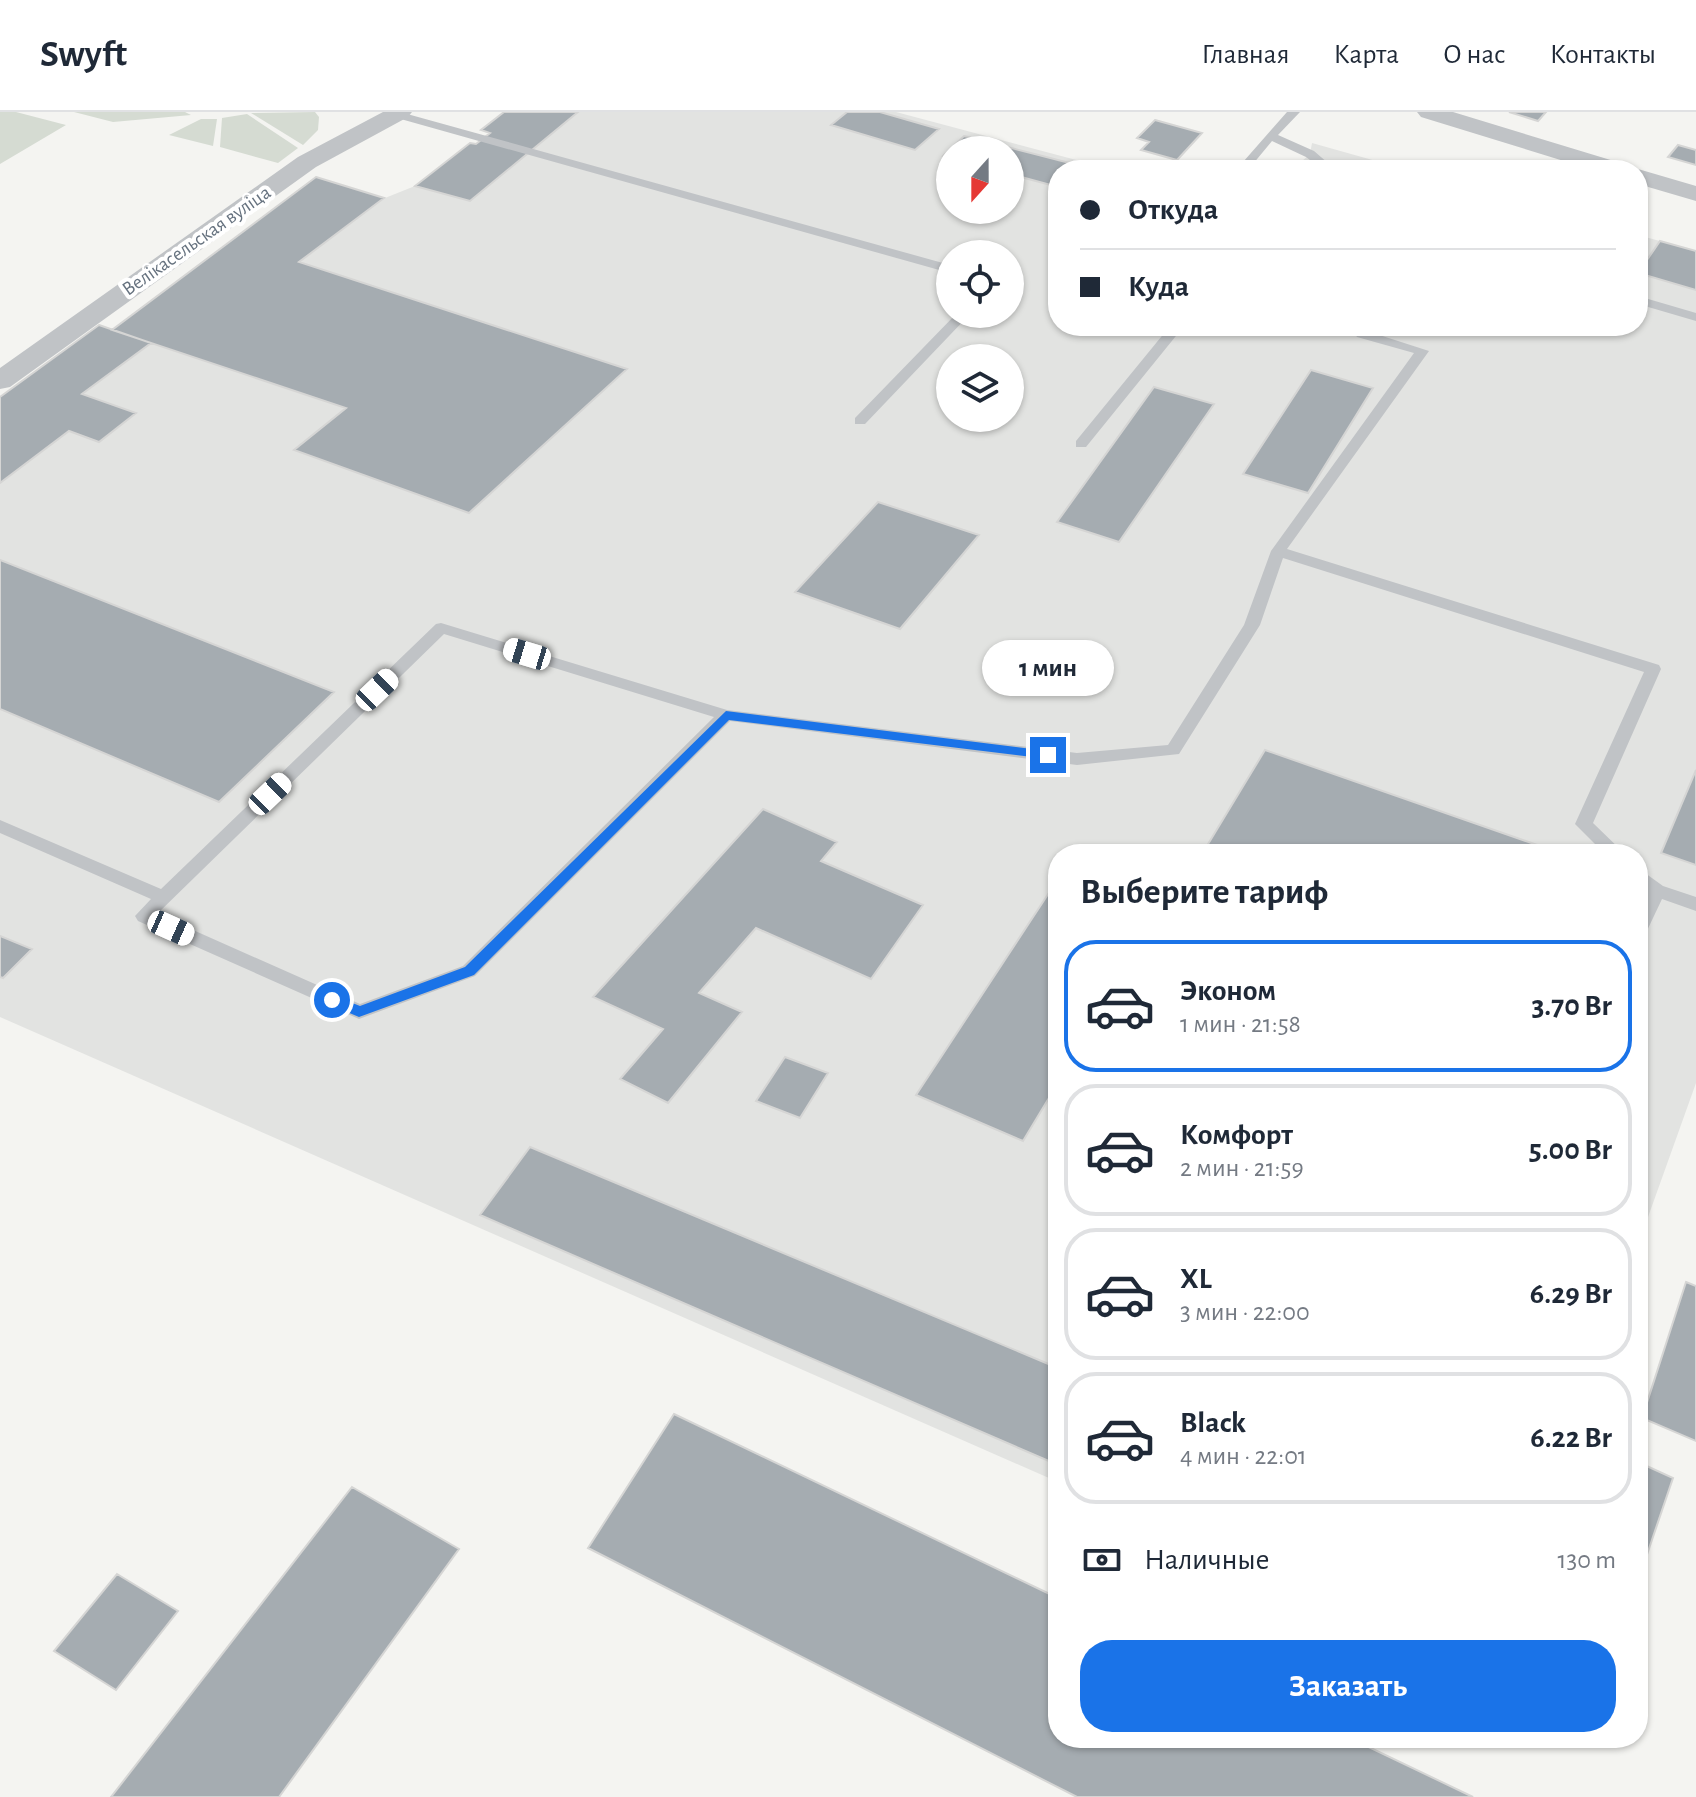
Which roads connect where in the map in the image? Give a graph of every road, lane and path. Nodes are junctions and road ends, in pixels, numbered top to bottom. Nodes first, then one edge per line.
1 (1294, 112) edge
2 (1429, 112) edge
3 (394, 113) edge
4 (1270, 136) junction
5 (1250, 160) edge
6 (1318, 160) edge
7 (1585, 160) edge
8 (1648, 179) edge
9 (1696, 194) edge
10 (936, 265) edge
11 (1648, 303) edge
12 (1696, 317) edge
13 (950, 328) edge
14 (1169, 336) edge
15 (1369, 336) edge
16 (0, 381) edge
17 (860, 421) dead end
18 (1081, 444) dead end
19 (1278, 551) junction
20 (726, 715) junction
21 (0, 826) edge
22 (1605, 844) edge
23 (1648, 883) edge
24 (1657, 891) junction
25 (163, 897) junction
26 (1696, 904) edge
27 (1648, 910) edge

1 - 4 lane
2 - 7 street
3 - 10 lane
3 - 16 street, Велікасельская вуліца
4 - 5 lane
4 - 6 lane
8 - 9 street
11 - 12 lane
13 - 17 lane
14 - 18 lane
15 - 19 lane
19 - 20 lane
19 - 22 lane
20 - 25 lane
20 - 25 lane
21 - 25 lane
23 - 24 lane
24 - 26 lane
24 - 27 lane

